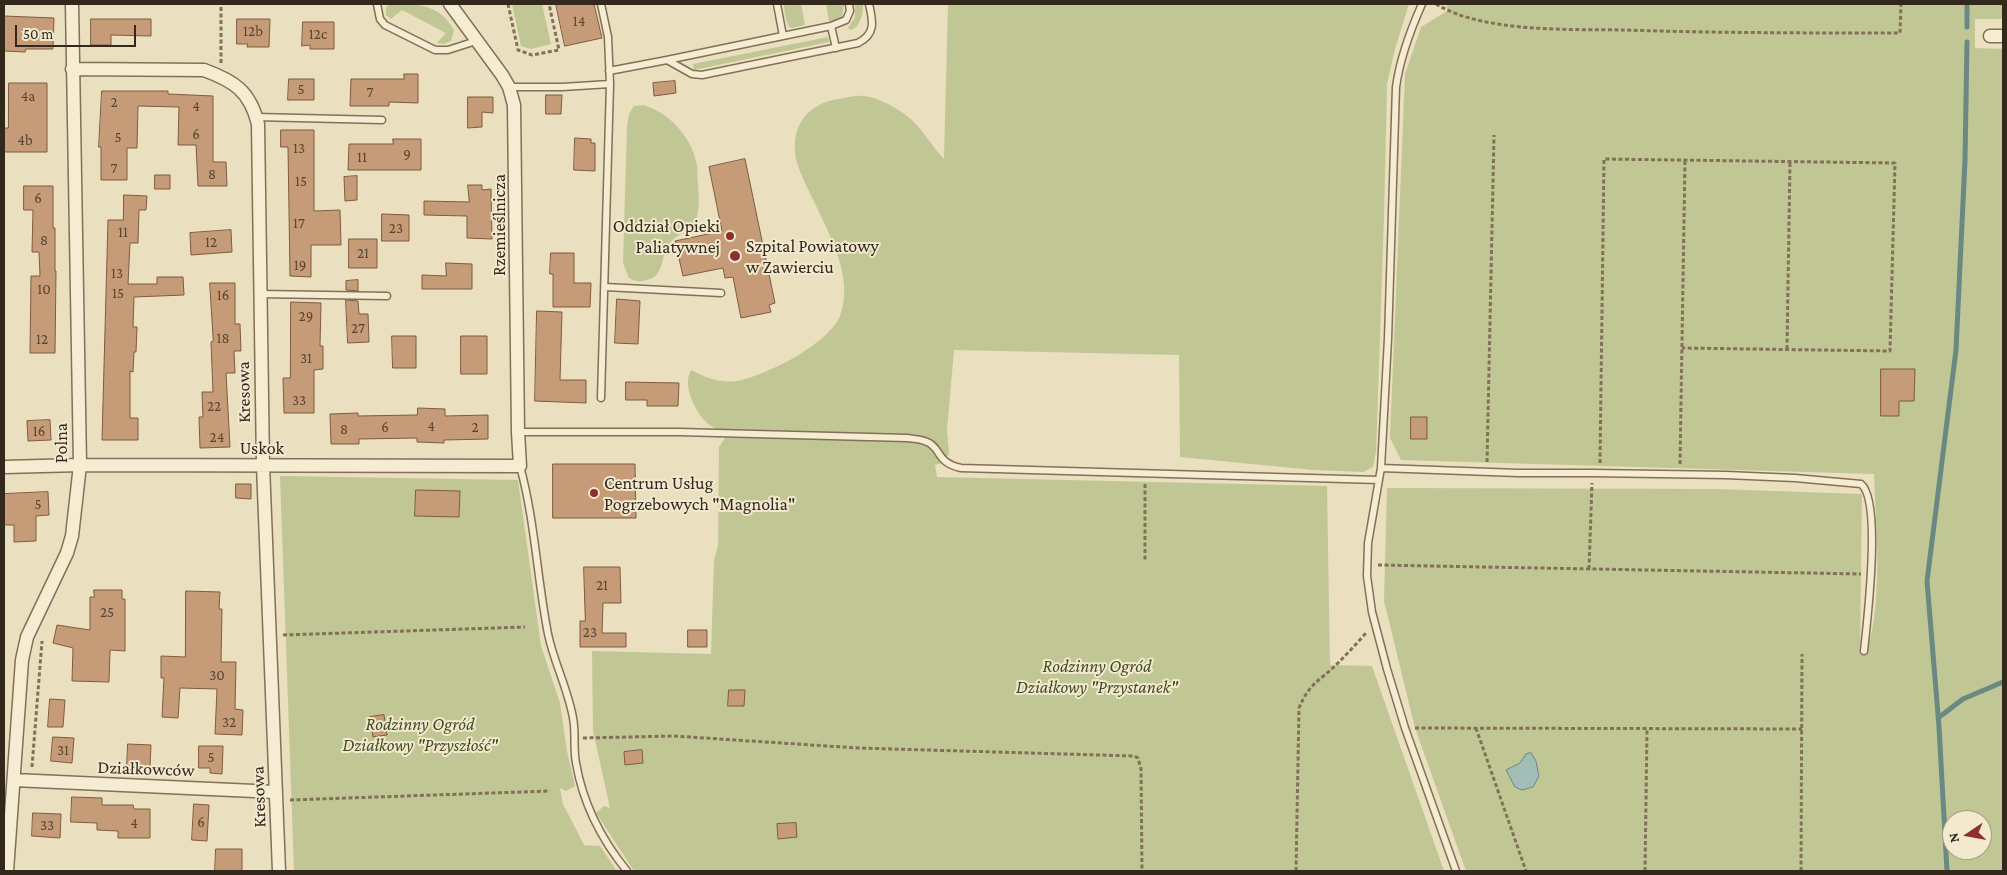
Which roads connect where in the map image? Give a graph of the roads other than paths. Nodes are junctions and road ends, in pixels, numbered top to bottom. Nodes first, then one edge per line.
1 (72, 4) edge
2 (377, 4) edge
3 (450, 4) edge
4 (601, 4) edge
5 (777, 4) edge
6 (850, 4) edge
7 (869, 4) edge
8 (1422, 4) edge
9 (831, 26) junction
10 (783, 36) junction
11 (476, 41) junction
12 (836, 48) junction
13 (667, 60) junction
14 (72, 69) junction
15 (609, 71) junction
16 (610, 84) junction
17 (510, 87) junction
18 (256, 116) junction
19 (382, 120) dead end
20 (604, 287) junction
21 (720, 293) dead end
22 (260, 294) junction
23 (387, 296) dead end
24 (601, 398) dead end
25 (518, 432) junction
26 (80, 465) junction
27 (263, 465) junction
28 (520, 466) junction
29 (4, 467) edge
30 (1381, 468) junction
31 (1379, 480) junction
32 (1864, 651) dead end
33 (11, 772) edge
34 (276, 796) junction
35 (7, 871) edge
36 (280, 871) edge
37 (627, 871) edge
38 (1456, 871) edge

1 - 14 street, Polna
2 - 11 lane
3 - 11 street, Rzemieślnicza
4 - 15 lane
5 - 10 lane
6 - 9 lane
7 - 12 lane
8 - 30 lane
9 - 10 lane
9 - 12 lane
10 - 13 lane
11 - 17 street, Rzemieślnicza
12 - 13 lane
13 - 15 lane
14 - 18 street, Kresowa
14 - 26 street, Polna
15 - 16 lane
16 - 17 lane
16 - 20 lane
17 - 25 street, Rzemieślnicza
18 - 19 lane
18 - 22 street, Kresowa
20 - 21 lane
20 - 24 lane
22 - 23 lane
22 - 27 street, Kresowa
25 - 28 street, Rzemieślnicza
25 - 31 lane
26 - 27 street, Uskok
26 - 29 street, Uskok
26 - 33 street, Polna
27 - 28 street, Uskok
27 - 34 street, Kresowa
28 - 37 lane
30 - 31 lane
30 - 32 lane
31 - 38 lane
33 - 34 street, Działkowców
33 - 35 street, Polna
34 - 36 street, Kresowa

